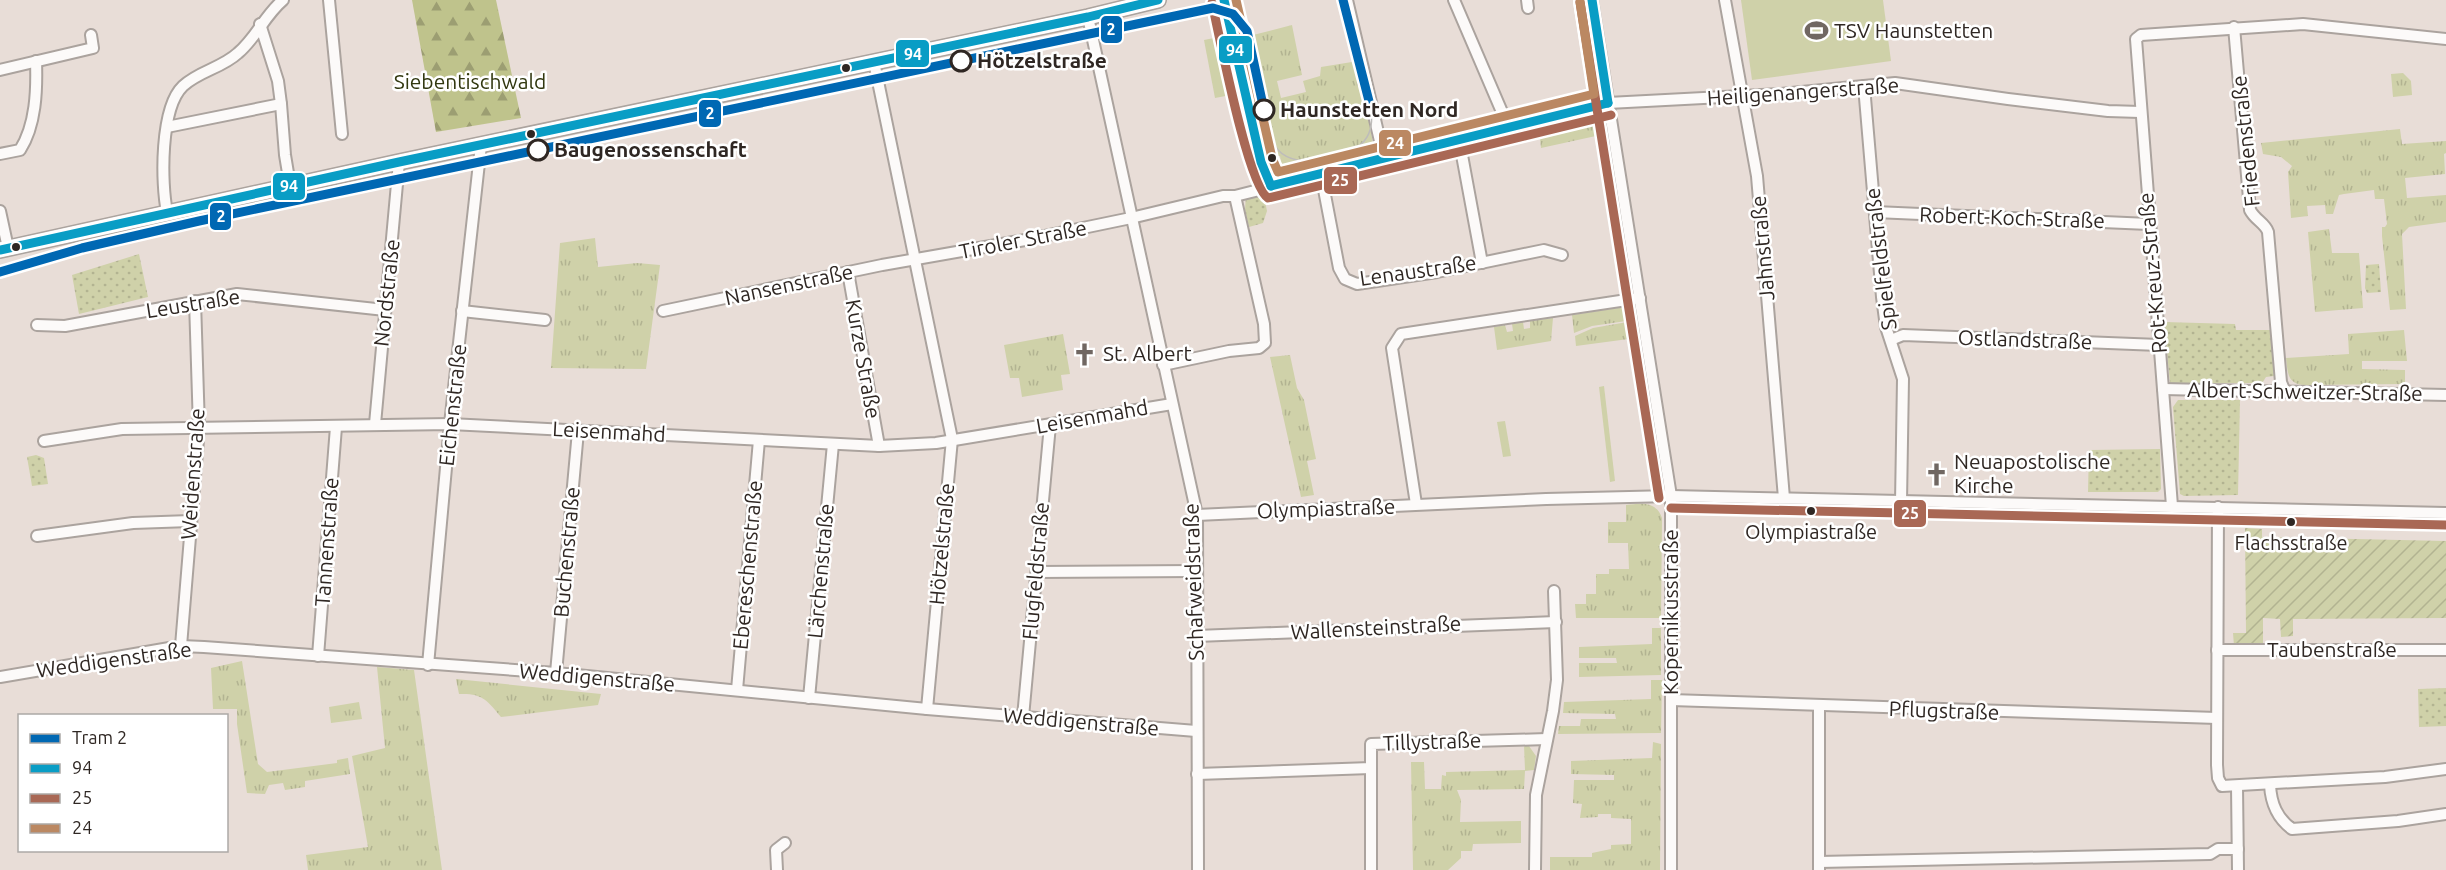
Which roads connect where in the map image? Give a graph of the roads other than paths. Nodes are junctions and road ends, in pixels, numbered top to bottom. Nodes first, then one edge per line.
1 (283, 0) edge
2 (329, 0) edge
3 (1158, 0) edge
4 (1347, 0) edge
5 (1454, 0) edge
6 (1592, 0) edge
7 (1725, 0) edge
8 (1088, 17) junction
9 (260, 24) junction
10 (2234, 27) junction
11 (91, 35) dead end
12 (2446, 39) edge
13 (36, 61) junction
14 (874, 62) junction
15 (0, 70) edge
16 (1864, 86) junction
17 (1743, 96) junction
18 (1608, 103) junction
19 (281, 104) junction
20 (2140, 112) junction
21 (1508, 126) junction
22 (167, 127) junction
23 (342, 134) dead end
24 (1458, 139) junction
25 (481, 145) junction
26 (0, 154) edge
27 (1384, 158) junction
28 (399, 162) junction
29 (1321, 174) junction
30 (290, 185) junction
31 (1235, 196) junction
32 (0, 211) edge
33 (167, 212) junction
34 (1875, 212) junction
35 (1131, 218) junction
36 (2149, 224) junction
37 (4, 249) edge
38 (1562, 255) dead end
39 (916, 260) junction
40 (1482, 262) junction
41 (848, 272) junction
42 (1640, 298) junction
43 (195, 301) junction
44 (385, 310) junction
45 (462, 311) junction
46 (663, 311) dead end
47 (545, 320) dead end
48 (37, 325) dead end
49 (1891, 340) junction
50 (2159, 345) junction
51 (1163, 365) junction
52 (2163, 389) junction
53 (2285, 392) junction
54 (2446, 395) edge
55 (1172, 404) junction
56 (375, 424) junction
57 (450, 424) junction
58 (1050, 425) junction
59 (336, 427) junction
60 (199, 428) junction
61 (578, 431) junction
62 (952, 439) junction
63 (759, 440) junction
64 (44, 441) dead end
65 (833, 444) junction
66 (879, 446) junction
67 (1671, 496) junction
68 (1784, 498) junction
69 (1900, 502) junction
70 (1416, 504) junction
71 (2172, 506) junction
72 (2218, 507) junction
73 (2446, 513) edge
74 (1197, 514) junction
75 (190, 521) junction
76 (37, 536) dead end
77 (1196, 570) junction
78 (1037, 572) junction
79 (1554, 591) dead end
80 (1556, 622) junction
81 (1197, 636) junction
82 (181, 646) junction
83 (2217, 650) junction
84 (2446, 650) edge
85 (318, 656) junction
86 (428, 665) junction
87 (556, 673) junction
88 (0, 677) edge
89 (737, 690) junction
90 (809, 698) junction
91 (1671, 700) junction
92 (1819, 707) junction
93 (927, 709) junction
94 (1023, 717) junction
95 (2217, 718) junction
96 (1196, 731) junction
97 (1547, 739) junction
98 (1371, 768) junction
99 (2446, 769) edge
100 (1197, 774) junction
101 (2270, 785) junction
102 (2237, 786) junction
103 (2446, 814) edge
104 (785, 843) dead end
105 (2238, 849) junction
106 (1819, 866) edge
107 (777, 870) edge
108 (1198, 870) edge
109 (1371, 870) edge
110 (1535, 870) edge
111 (1671, 870) edge
112 (2238, 870) edge

1 - 9 street
2 - 23 street
3 - 8 main road
4 - 27 street
5 - 21 street
6 - 18 street, Kopernikusstraße
7 - 17 street, Jahnstraße
8 - 14 main road
8 - 35 street, Schafweidstraße
9 - 19 street
9 - 22 street
10 - 12 street
10 - 20 street, Rot-Kreuz-Straße
10 - 53 street, Friedenstraße
11 - 13 street
13 - 15 street
13 - 26 street
14 - 25 main road
14 - 39 street, Hötzelstraße
16 - 17 street, Heiligenangerstraße
16 - 20 street, Heiligenangerstraße
16 - 34 street, Spielfeldstraße
17 - 18 street, Heiligenangerstraße
17 - 68 street, Jahnstraße
18 - 21 street, Heiligenangerstraße
18 - 42 street, Kopernikusstraße
19 - 22 street
19 - 30 street
20 - 36 street, Rot-Kreuz-Straße
21 - 24 street, Heiligenangerstraße
22 - 33 street
24 - 27 street, Heiligenangerstraße
24 - 40 street
25 - 28 main road
25 - 45 street, Eichenstraße
27 - 29 street, Tiroler Straße
28 - 30 main road
28 - 44 street, Nordstraße
29 - 31 street, Tiroler Straße
29 - 40 street, Lenaustraße
30 - 33 main road
31 - 35 street, Tiroler Straße
31 - 51 street
32 - 37 street
33 - 37 main road
34 - 36 street, Robert-Koch-Straße
34 - 49 street, Spielfeldstraße
35 - 39 street, Tiroler Straße
35 - 51 street, Schafweidstraße
36 - 50 street, Rot-Kreuz-Straße
38 - 40 street, Lenaustraße
39 - 41 street, Nansenstraße
39 - 62 street, Hötzelstraße
41 - 46 street, Nansenstraße
41 - 66 street, Kurze Straße
42 - 67 street, Kopernikusstraße
42 - 70 street
43 - 44 street, Leustraße
43 - 48 street, Leustraße
43 - 60 street, Weidenstraße
44 - 56 street, Nordstraße
45 - 47 street
45 - 57 street, Eichenstraße
49 - 50 street, Ostlandstraße
49 - 69 street, Spielfeldstraße
50 - 52 street, Rot-Kreuz-Straße
51 - 55 street, Schafweidstraße
52 - 53 street, Albert-Schweitzer-Straße
52 - 71 street, Rot-Kreuz-Straße
53 - 54 street, Albert-Schweitzer-Straße
55 - 58 street, Leisenmahd
55 - 74 street, Schafweidstraße
56 - 57 street, Leisenmahd
56 - 59 street, Leisenmahd
57 - 61 street, Leisenmahd
57 - 86 street, Eichenstraße
58 - 62 street, Leisenmahd
58 - 78 street, Flugfeldstraße
59 - 60 street, Leisenmahd
59 - 85 street, Tannenstraße
60 - 64 street, Leisenmahd
60 - 75 street, Weidenstraße
61 - 63 street, Leisenmahd
61 - 87 street, Buchenstraße
62 - 66 street, Leisenmahd
62 - 93 street, Hötzelstraße
63 - 65 street, Leisenmahd
63 - 89 street, Ebereschenstraße
65 - 66 street, Leisenmahd
65 - 90 street, Lärchenstraße
67 - 68 street, Olympiastraße
67 - 70 street, Olympiastraße
67 - 91 street, Kopernikusstraße
68 - 69 street, Olympiastraße
69 - 71 street, Olympiastraße
70 - 74 street, Olympiastraße
71 - 72 street, Olympiastraße
72 - 73 street, Olympiastraße
72 - 83 street
74 - 77 street, Schafweidstraße
75 - 76 street
75 - 82 street, Weidenstraße
77 - 78 street
77 - 81 street, Schafweidstraße
78 - 94 street, Flugfeldstraße
79 - 80 street
80 - 81 street, Wallensteinstraße
80 - 97 street
81 - 96 street, Schafweidstraße
82 - 85 street, Weddigenstraße
82 - 88 street, Weddigenstraße
83 - 84 street, Taubenstraße
83 - 95 street
85 - 86 street, Weddigenstraße
86 - 87 street, Weddigenstraße
87 - 89 street, Weddigenstraße
89 - 90 street, Weddigenstraße
90 - 93 street, Weddigenstraße
91 - 92 street, Pflugstraße
91 - 111 street, Kopernikusstraße
92 - 95 street, Pflugstraße
92 - 106 street
93 - 94 street, Weddigenstraße
94 - 96 street, Weddigenstraße
95 - 102 street
96 - 100 street, Schafweidstraße
97 - 98 street, Tillystraße
97 - 110 street
98 - 100 street, Tillystraße
98 - 109 street
99 - 101 street
100 - 108 street, Schafweidstraße
101 - 102 street
101 - 103 street
102 - 105 street
104 - 107 street
105 - 106 street
105 - 112 street

